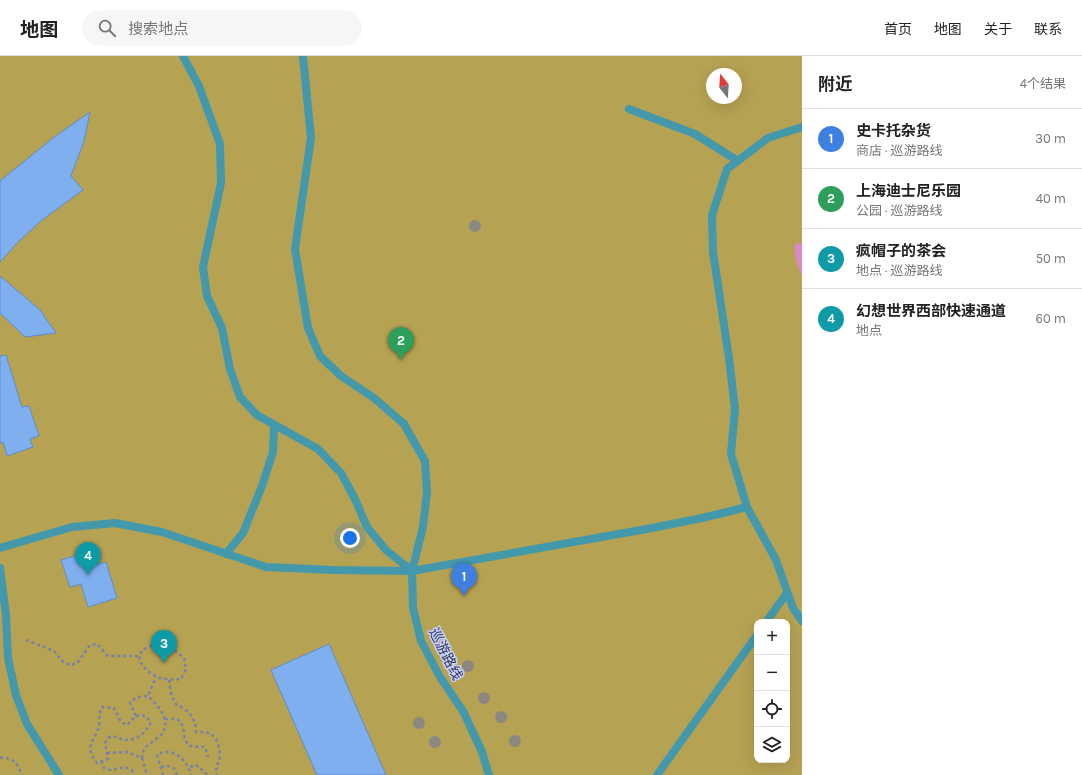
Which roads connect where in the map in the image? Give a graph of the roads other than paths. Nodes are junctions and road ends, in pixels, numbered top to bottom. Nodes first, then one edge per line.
1 (182, 56) edge
2 (303, 56) edge
3 (629, 109) dead end
4 (802, 127) edge
5 (738, 161) junction
6 (274, 426) junction
7 (747, 507) junction
8 (0, 548) edge
9 (226, 554) junction
10 (0, 568) edge
11 (412, 571) junction
12 (787, 593) junction
13 (768, 619) edge
14 (802, 621) edge
15 (754, 639) edge
16 (59, 775) edge
17 (489, 775) edge
18 (657, 775) edge

1 - 6 street
2 - 11 street, 巡游路线
3 - 5 street
4 - 5 street
5 - 7 street
6 - 9 street
6 - 11 street
7 - 11 street
7 - 12 street
8 - 9 street
9 - 11 street
10 - 16 street
11 - 17 street, 巡游路线
12 - 13 street
12 - 14 street
15 - 18 street

